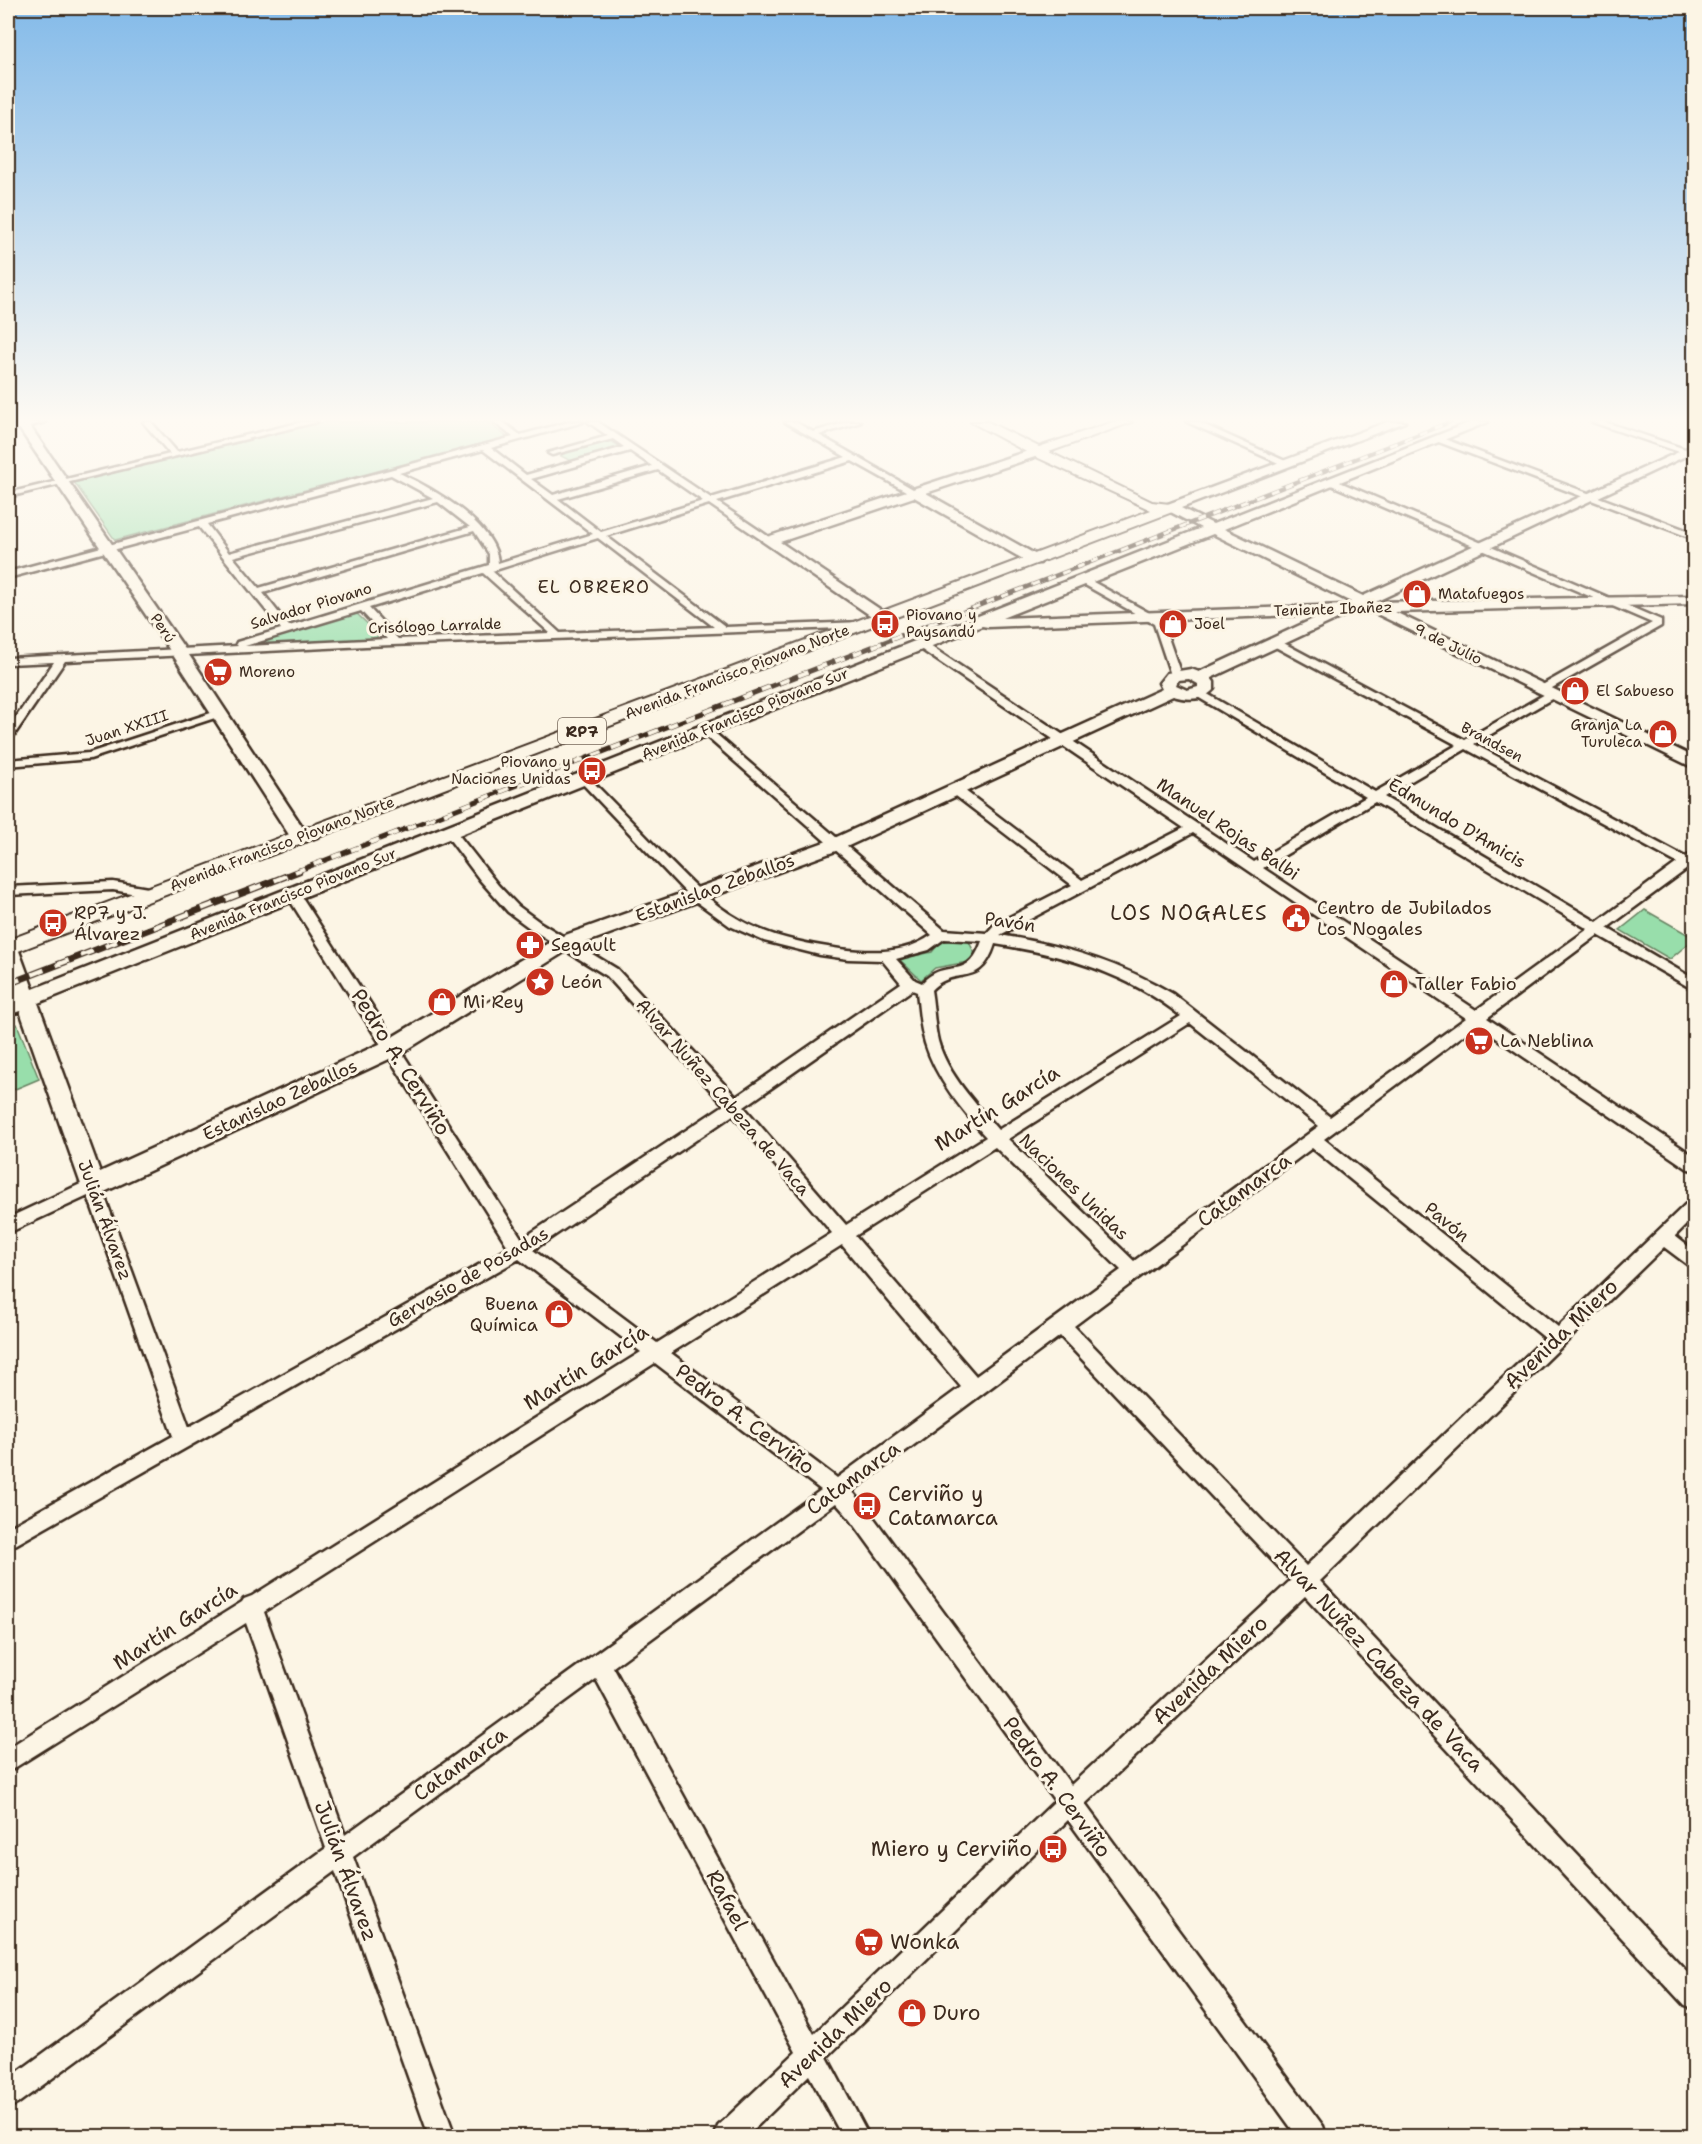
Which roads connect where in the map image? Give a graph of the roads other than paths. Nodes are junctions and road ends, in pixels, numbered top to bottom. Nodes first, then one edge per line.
1 (90, 522) edge
2 (200, 522) joint
3 (353, 522) edge
4 (468, 522) edge
5 (580, 522) edge
6 (640, 522) edge
7 (741, 522) edge
8 (827, 522) edge
9 (968, 522) edge
10 (1134, 522) edge
11 (1200, 522) edge
12 (1228, 522) edge
13 (1427, 522) edge
14 (1536, 522) edge
15 (1658, 522) edge
16 (476, 528) junction
17 (1212, 528) junction
18 (597, 535) junction
19 (1695, 536) edge
20 (769, 541) junction
21 (1483, 546) junction
22 (108, 548) junction
23 (227, 556) junction
24 (1035, 560) junction
25 (489, 568) junction
26 (8, 575) edge
27 (1081, 579) junction
28 (256, 592) junction
29 (1695, 600) edge
30 (1613, 601) junction
31 (1367, 605) junction
32 (362, 606) junction
33 (1346, 609) junction
34 (1150, 616) junction
35 (882, 617) junction
36 (971, 623) junction
37 (863, 625) junction
38 (287, 630) junction
39 (724, 630) junction
40 (556, 636) junction
41 (394, 642) junction
42 (1274, 642) junction
43 (920, 644) junction
44 (227, 650) junction
45 (178, 652) junction
46 (62, 658) junction
47 (8, 661) edge
48 (1174, 682) junction
49 (1200, 685) junction
50 (1546, 692) junction
51 (217, 714) junction
52 (705, 730) junction
53 (8, 736) edge
54 (1064, 740) junction
55 (1465, 744) junction
56 (8, 763) edge
57 (1695, 763) edge
58 (584, 779) junction
59 (957, 790) junction
60 (1376, 796) junction
61 (1193, 828) junction
62 (450, 832) junction
63 (300, 837) junction
64 (837, 844) junction
65 (1692, 862) edge
66 (1253, 868) junction
67 (1081, 885) junction
68 (8, 891) edge
69 (154, 893) junction
70 (293, 894) junction
71 (695, 894) junction
72 (1598, 928) junction
73 (940, 935) junction
74 (990, 938) junction
75 (564, 943) junction
76 (8, 948) edge
77 (885, 955) junction
78 (1695, 985) edge
79 (917, 986) junction
80 (17, 1003) edge
81 (1191, 1016) junction
82 (1476, 1018) junction
83 (392, 1048) junction
84 (734, 1107) junction
85 (1330, 1126) junction
86 (995, 1137) junction
87 (1313, 1139) junction
88 (1695, 1164) edge
89 (93, 1186) junction
90 (1695, 1207) edge
91 (8, 1226) edge
92 (842, 1235) junction
93 (1662, 1236) junction
94 (520, 1250) junction
95 (1695, 1260) edge
96 (1133, 1271) junction
97 (1061, 1325) junction
98 (1557, 1336) junction
99 (655, 1352) junction
100 (975, 1388) junction
101 (184, 1440) junction
102 (837, 1490) junction
103 (8, 1539) edge
104 (1305, 1581) junction
105 (250, 1606) junction
106 (599, 1663) junction
107 (8, 1761) edge
108 (1069, 1804) junction
109 (339, 1852) junction
110 (1695, 1997) edge
111 (812, 2056) junction
112 (8, 2095) edge
113 (442, 2136) edge
114 (728, 2136) edge
115 (856, 2136) edge
116 (1313, 2136) edge

1 - 22 street, Perú
2 - 22 street
2 - 23 street
3 - 23 street
4 - 16 street
5 - 18 street
6 - 18 street, Salvador Piovano
7 - 20 street
8 - 20 street
9 - 24 street
10 - 24 main road, Avenida Francisco Piovano Norte / RP7
11 - 17 street, 9 de Julio
12 - 17 street, Avenida Francisco Piovano Sur
13 - 21 street
14 - 21 street
15 - 19 street
16 - 25 street
16 - 28 street
17 - 27 street, Avenida Francisco Piovano Sur
17 - 31 street, 9 de Julio
18 - 25 street, Salvador Piovano
18 - 39 street
20 - 35 street
21 - 30 street
21 - 31 street
22 - 26 street
22 - 45 street, Perú
23 - 28 street
24 - 35 main road, Avenida Francisco Piovano Norte / RP7
25 - 32 street, Salvador Piovano
25 - 40 street
27 - 34 street
27 - 36 street, Avenida Francisco Piovano Sur
28 - 38 street
29 - 30 street, Teniente Ibañez
30 - 31 street, Teniente Ibañez
30 - 50 street
31 - 33 street
31 - 50 street, 9 de Julio
32 - 38 street, Salvador Piovano
32 - 41 street
33 - 34 street, Teniente Ibañez
33 - 42 street
34 - 36 street, Teniente Ibañez
34 - 48 street
35 - 37 main road, Avenida Francisco Piovano Norte / RP7
36 - 43 street, Avenida Francisco Piovano Sur
37 - 39 street, Crisólogo Larralde
37 - 63 main road, Avenida Francisco Piovano Norte / RP7
38 - 44 street, Salvador Piovano
39 - 40 street, Crisólogo Larralde
40 - 41 street, Crisólogo Larralde
41 - 44 street, Crisólogo Larralde
42 - 49 street
42 - 55 street, Brandsen
43 - 52 street, Avenida Francisco Piovano Sur
43 - 54 street, Manuel Rojas Balbi
44 - 45 street, Crisólogo Larralde
45 - 46 street, Crisólogo Larralde
45 - 51 street, Perú
46 - 47 street, Crisólogo Larralde
46 - 53 street
48 - 49 street
48 - 54 street, Estanislao Zeballos
49 - 60 street, Edmundo D'Amicis
50 - 55 street
50 - 57 street, 9 de Julio
51 - 56 street, Juan XXIII
51 - 63 street, Perú
52 - 58 street, Avenida Francisco Piovano Sur
52 - 64 street
54 - 59 street, Estanislao Zeballos
54 - 61 street, Manuel Rojas Balbi
55 - 60 street
55 - 65 street, Brandsen
58 - 62 street, Avenida Francisco Piovano Sur
58 - 71 street
59 - 64 street, Estanislao Zeballos
59 - 67 street
60 - 66 street
60 - 72 street, Edmundo D'Amicis
61 - 66 street, Manuel Rojas Balbi
61 - 67 street, Gervasio de Posadas
62 - 70 street, Avenida Francisco Piovano Sur
62 - 75 street, Alvar Nuñez Cabeza de Vaca
63 - 69 main road, Avenida Francisco Piovano Norte / RP7
64 - 71 street, Estanislao Zeballos
64 - 73 street
65 - 72 street, Catamarca
66 - 82 street, Manuel Rojas Balbi
67 - 74 street, Gervasio de Posadas
68 - 69 street
69 - 76 main road, Avenida Francisco Piovano Norte / RP7
70 - 80 street, Avenida Francisco Piovano Sur
70 - 83 street, Pedro A. Cerviño
71 - 75 street, Estanislao Zeballos
71 - 77 street
72 - 78 street, Edmundo D'Amicis
72 - 82 street, Catamarca
73 - 74 street, Pavón
73 - 77 street
74 - 79 street, Gervasio de Posadas
74 - 81 street, Pavón
75 - 83 street, Estanislao Zeballos
75 - 84 street, Alvar Nuñez Cabeza de Vaca
76 - 80 street, Julián Álvarez
77 - 79 street
79 - 84 street, Gervasio de Posadas
79 - 86 street, Naciones Unidas
80 - 89 street, Julián Álvarez
81 - 85 street, Pavón
81 - 86 street, Martín García
82 - 85 street, Catamarca
82 - 88 street, Manuel Rojas Balbi
83 - 89 street, Estanislao Zeballos
83 - 94 street, Pedro A. Cerviño
84 - 92 street, Alvar Nuñez Cabeza de Vaca
84 - 94 street, Gervasio de Posadas
85 - 87 street, Catamarca
86 - 92 street, Martín García
86 - 96 street, Naciones Unidas
87 - 96 street, Catamarca
87 - 98 street, Pavón
89 - 91 street, Estanislao Zeballos
89 - 101 street, Julián Álvarez
90 - 93 street, Avenida Miero
92 - 99 street, Martín García
92 - 100 street, Alvar Nuñez Cabeza de Vaca
93 - 95 street
93 - 98 street, Avenida Miero
94 - 99 street, Pedro A. Cerviño
94 - 101 street, Gervasio de Posadas
96 - 97 street, Catamarca
97 - 100 street, Catamarca
97 - 104 street, Alvar Nuñez Cabeza de Vaca
98 - 104 street, Avenida Miero
99 - 102 street, Pedro A. Cerviño
99 - 105 street, Martín García
100 - 102 street, Catamarca
101 - 103 street, Gervasio de Posadas
102 - 106 street, Catamarca
102 - 108 street, Pedro A. Cerviño
104 - 108 street, Avenida Miero
104 - 110 street, Alvar Nuñez Cabeza de Vaca
105 - 107 street, Martín García
105 - 109 street, Julián Álvarez
106 - 109 street, Catamarca
106 - 111 street, Rafael
108 - 111 street, Avenida Miero
108 - 116 street, Pedro A. Cerviño
109 - 112 street, Catamarca
109 - 113 street, Julián Álvarez
111 - 114 street, Avenida Miero
111 - 115 street, Rafael

